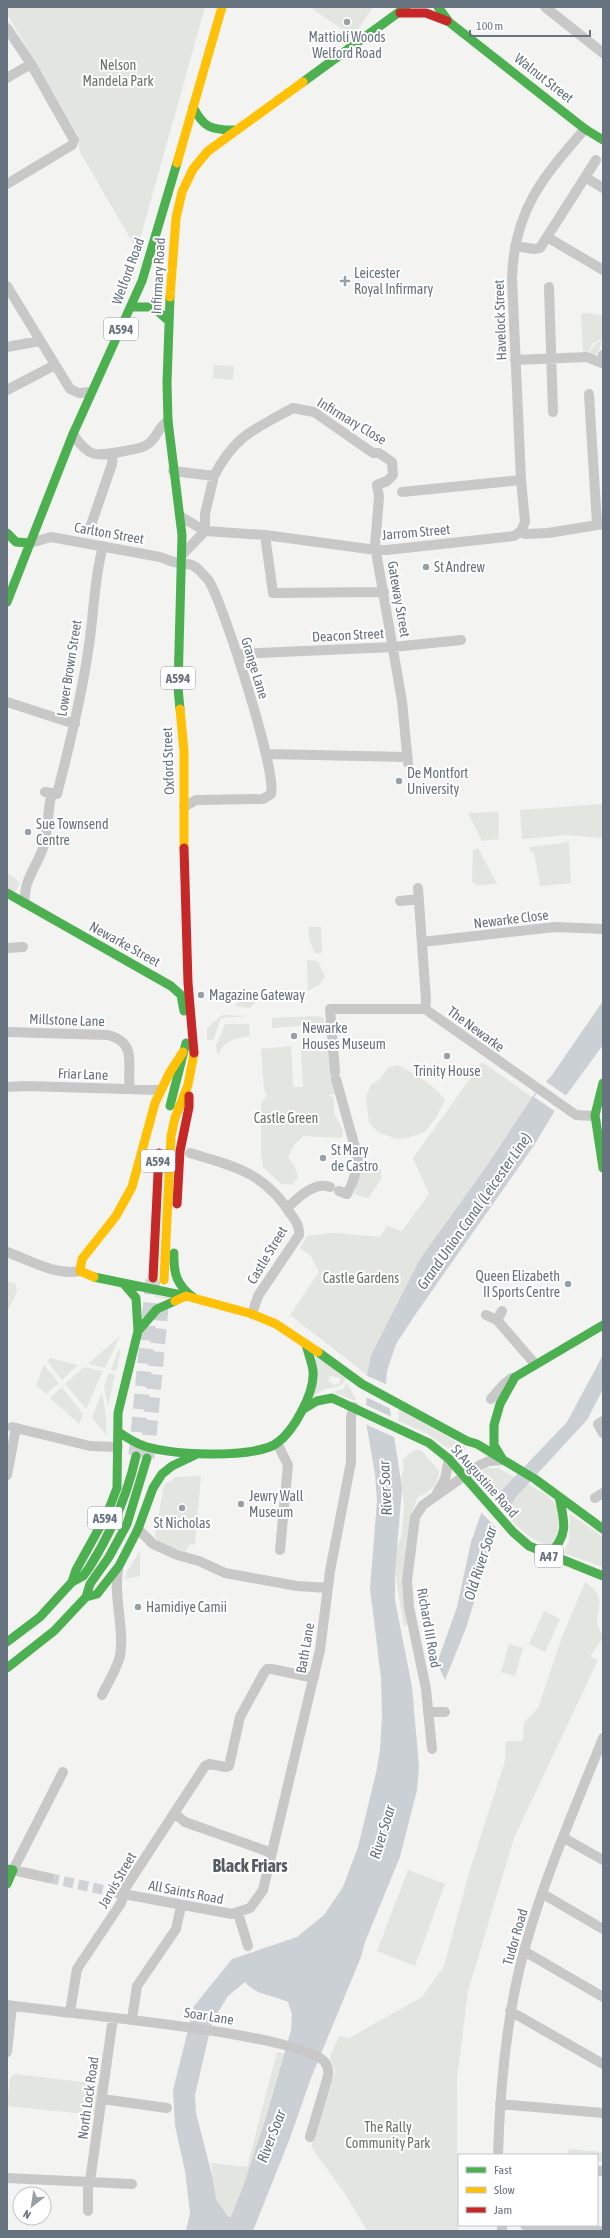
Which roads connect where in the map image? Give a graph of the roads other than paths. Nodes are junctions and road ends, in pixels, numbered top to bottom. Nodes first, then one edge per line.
1 (222, 7) edge
2 (438, 7) edge
3 (545, 7) edge
4 (403, 10) edge
5 (449, 22) junction
6 (7, 28) edge
7 (603, 53) edge
8 (31, 64) junction
9 (7, 78) edge
10 (193, 107) junction
11 (585, 129) junction
12 (234, 130) junction
13 (603, 140) edge
14 (596, 160) dead end
15 (585, 177) junction
16 (7, 184) edge
17 (603, 188) edge
18 (547, 237) junction
19 (515, 246) junction
20 (603, 270) edge
21 (7, 286) edge
22 (548, 288) dead end
23 (131, 307) junction
24 (170, 321) junction
25 (40, 341) junction
26 (7, 348) edge
27 (603, 355) edge
28 (552, 359) junction
29 (515, 360) junction
30 (55, 365) junction
31 (7, 390) edge
32 (91, 392) junction
33 (589, 394) dead end
34 (553, 412) dead end
35 (168, 421) junction
36 (73, 434) junction
37 (113, 453) junction
38 (173, 471) junction
39 (214, 476) junction
40 (521, 480) junction
41 (377, 484) joint
42 (402, 492) dead end
43 (180, 516) junction
44 (600, 524) edge
45 (91, 525) dead end
46 (205, 530) junction
47 (522, 531) junction
48 (7, 533) edge
49 (265, 535) junction
50 (30, 543) junction
51 (103, 546) junction
52 (376, 550) junction
53 (182, 559) junction
54 (384, 592) junction
55 (7, 602) edge
56 (461, 640) dead end
57 (394, 647) junction
58 (237, 654) junction
59 (7, 702) edge
60 (75, 724) junction
61 (266, 754) junction
62 (184, 807) junction
63 (418, 888) dead end
64 (7, 893) edge
65 (419, 900) junction
66 (400, 902) dead end
67 (24, 903) junction
68 (603, 929) edge
69 (422, 942) junction
70 (7, 948) edge
71 (23, 948) dead end
72 (187, 959) junction
73 (163, 981) junction
74 (425, 1009) junction
75 (7, 1032) edge
76 (186, 1048) junction
77 (603, 1082) edge
78 (188, 1086) junction
79 (7, 1087) edge
80 (130, 1089) junction
81 (158, 1090) junction
82 (593, 1116) junction
83 (190, 1153) dead end
84 (603, 1168) edge
85 (287, 1208) junction
86 (7, 1252) edge
87 (80, 1271) junction
88 (153, 1278) tunnel mouth
89 (164, 1280) tunnel mouth
90 (124, 1284) junction
91 (190, 1297) junction
92 (252, 1314) junction
93 (486, 1315) dead end
94 (603, 1325) edge
95 (138, 1331) junction
96 (306, 1344) junction
97 (535, 1364) junction
98 (515, 1377) junction
99 (491, 1399) dead end
100 (354, 1407) junction
101 (302, 1410) junction
102 (603, 1421) edge
103 (118, 1432) junction
104 (603, 1433) edge
105 (277, 1443) junction
106 (140, 1445) junction
107 (118, 1447) junction
108 (195, 1455) junction
109 (136, 1456) tunnel mouth
110 (147, 1458) tunnel mouth
111 (449, 1459) junction
112 (505, 1461) junction
113 (7, 1476) edge
114 (464, 1476) junction
115 (435, 1496) junction
116 (559, 1497) junction
117 (138, 1529) junction
118 (603, 1529) edge
119 (280, 1550) dead end
120 (548, 1555) junction
121 (118, 1566) junction
122 (603, 1576) edge
123 (72, 1582) junction
124 (328, 1588) junction
125 (97, 1594) junction
126 (86, 1597) junction
127 (118, 1614) junction
128 (7, 1631) edge
129 (22, 1632) junction
130 (7, 1642) edge
131 (7, 1668) edge
132 (314, 1678) junction
133 (102, 1695) dead end
134 (428, 1712) junction
135 (445, 1712) dead end
136 (603, 1738) edge
137 (432, 1749) dead end
138 (63, 1772) dead end
139 (174, 1813) junction
140 (564, 1838) junction
141 (272, 1853) junction
142 (603, 1860) edge
143 (10, 1870) edge
144 (49, 1878) tunnel mouth
145 (7, 1884) edge
146 (263, 1890) joint
147 (121, 1893) junction
148 (542, 1894) junction
149 (181, 1906) junction
150 (238, 1913) junction
151 (603, 1929) edge
152 (248, 1946) dead end
153 (524, 1951) junction
154 (603, 1996) edge
155 (10, 2005) edge
156 (510, 2011) junction
157 (70, 2012) junction
158 (113, 2018) junction
159 (132, 2019) junction
160 (7, 2052) edge
161 (603, 2064) edge
162 (102, 2099) junction
163 (500, 2104) junction
164 (167, 2108) dead end
165 (603, 2113) edge
166 (310, 2137) dead end
167 (498, 2154) edge
168 (7, 2178) edge
169 (89, 2181) junction
170 (132, 2184) dead end
171 (88, 2211) dead end
172 (538, 2226) edge
173 (600, 2231) edge

1 - 10 main road, Welford Road / A594
2 - 5 main road, Walnut Street
3 - 7 street
4 - 5 main road, Walnut Street
4 - 12 main road, A594
5 - 11 main road, Walnut Street
6 - 8 street
8 - 9 street
8 - 16 street
10 - 12 main road
10 - 23 main road, Welford Road / A594
11 - 13 main road, Walnut Street
11 - 19 street, Havelock Street
12 - 24 main road, Infirmary Road / A594
14 - 15 street
15 - 17 street
15 - 18 street
18 - 19 street
18 - 20 street
19 - 29 street, Havelock Street
21 - 25 street
22 - 28 street
23 - 24 main road, A594
23 - 32 main road, Welford Road / A594
24 - 35 main road, Infirmary Road / A594
25 - 26 street
25 - 30 street
27 - 28 street
28 - 29 street
28 - 34 street
29 - 40 street, Havelock Street
30 - 31 street
30 - 32 street
32 - 36 main road, Welford Road / A594
33 - 44 street
35 - 37 street
35 - 38 main road, Infirmary Road / A594
36 - 37 street
36 - 50 main road, Welford Road / A594
37 - 45 street
38 - 39 street
38 - 43 main road, A594
39 - 41 street, Infirmary Close
39 - 46 street
40 - 42 street
40 - 47 street, Havelock Street
41 - 52 street, Gateway Street
43 - 46 street, Jarrom Street
43 - 53 main road, A594
44 - 47 street, Jarrom Street
46 - 49 street, Jarrom Street
46 - 53 street
47 - 52 street, Jarrom Street
48 - 50 main road
49 - 52 street, Jarrom Street
49 - 54 street
50 - 51 street, Carlton Street
50 - 55 main road, Welford Road / A594
51 - 53 street, Carlton Street
51 - 60 street, Lower Brown Street
52 - 54 street, Gateway Street
53 - 58 street, Grange Lane
53 - 62 main road, Oxford Street / A594
54 - 57 street, Gateway Street
56 - 57 street, Deacon Street
57 - 58 street, Deacon Street
57 - 61 street, Gateway Street
58 - 61 street, Grange Lane
59 - 60 street
60 - 67 street, Lower Brown Street
61 - 62 street, Grange Lane
62 - 72 main road, Oxford Street / A594
63 - 65 street
64 - 67 main road, Newarke Street / A594
65 - 66 street
65 - 69 street
67 - 73 main road, Newarke Street / A594
68 - 69 street, Newarke Close
69 - 74 street
70 - 71 street
72 - 73 main road, Oxford Street / A594
72 - 78 main road, Oxford Street / A594
73 - 76 main road, Newarke Street / A594
74 - 82 street, The Newarke
74 - 85 street, The Newarke
75 - 80 street, Millstone Lane
76 - 81 main road, A594
76 - 88 main road, A594
77 - 82 main road
78 - 89 main road, A594
78 - 91 main road, A594
79 - 80 street, Friar Lane
80 - 81 street, Friar Lane
81 - 87 main road, A594
82 - 84 main road
83 - 85 street, Castle Street
85 - 92 street, Castle Street
86 - 87 street
87 - 90 main road, A594
90 - 91 main road, A594
90 - 95 main road
91 - 92 main road, A594
91 - 95 main road
92 - 96 main road, A594
93 - 97 street
94 - 97 main road
95 - 103 main road
96 - 101 main road, A594
96 - 112 main road, St Augustine Road
97 - 98 main road
98 - 99 street
98 - 112 main road
100 - 101 main road, St Augustine Road / A47
100 - 111 main road, St Augustine Road / A47
100 - 124 street, Bath Lane
101 - 105 main road, A594
102 - 104 street
103 - 106 main road, A594
103 - 107 main road
105 - 108 main road, A594
105 - 119 street
106 - 107 main road, A594
106 - 108 main road, A594
107 - 113 street
107 - 123 main road, A594
108 - 117 main road, A594
109 - 123 main road, A594
110 - 126 main road, A594
111 - 114 main road, St Augustine Road / A47
111 - 115 street, Richard III Road
112 - 114 street, Richard III Road
112 - 116 main road, St Augustine Road
114 - 115 street, Richard III Road
114 - 120 main road, St Augustine Road / A47
115 - 134 street, Richard III Road
116 - 118 main road, St Augustine Road
116 - 120 main road
117 - 121 main road, A594
117 - 124 street
120 - 122 main road, St Augustine Road / A47
121 - 125 main road, A594
121 - 127 street
123 - 129 main road, A594
124 - 132 street, Bath Lane
125 - 126 main road
125 - 127 street
126 - 131 main road, A594
127 - 133 street
128 - 129 street
129 - 130 main road, A594
132 - 139 street, Jarvis Street
132 - 141 street, Bath Lane
134 - 135 street
134 - 137 street, Richard III Road
136 - 140 street, Tudor Road
138 - 143 street
139 - 141 street
139 - 147 street, Jarvis Street
140 - 142 street
140 - 148 street, Tudor Road
141 - 146 street, Bath Lane
143 - 144 street
143 - 145 main road
146 - 150 street, All Saints Road
147 - 149 street, All Saints Road
147 - 157 street, Jarvis Street
148 - 151 street
148 - 153 street, Tudor Road
149 - 150 street, All Saints Road
149 - 159 street
150 - 152 street
153 - 154 street
153 - 156 street, Tudor Road
155 - 157 street, Soar Lane
155 - 160 street
156 - 161 street
156 - 163 street, Tudor Road
157 - 158 street, Soar Lane
158 - 159 street, Soar Lane
158 - 162 street, North Lock Road
159 - 166 street, Soar Lane
162 - 164 street
162 - 169 street, North Lock Road
163 - 165 street
163 - 167 street, Tudor Road
168 - 169 street
169 - 170 street
169 - 171 street, North Lock Road
172 - 173 street

